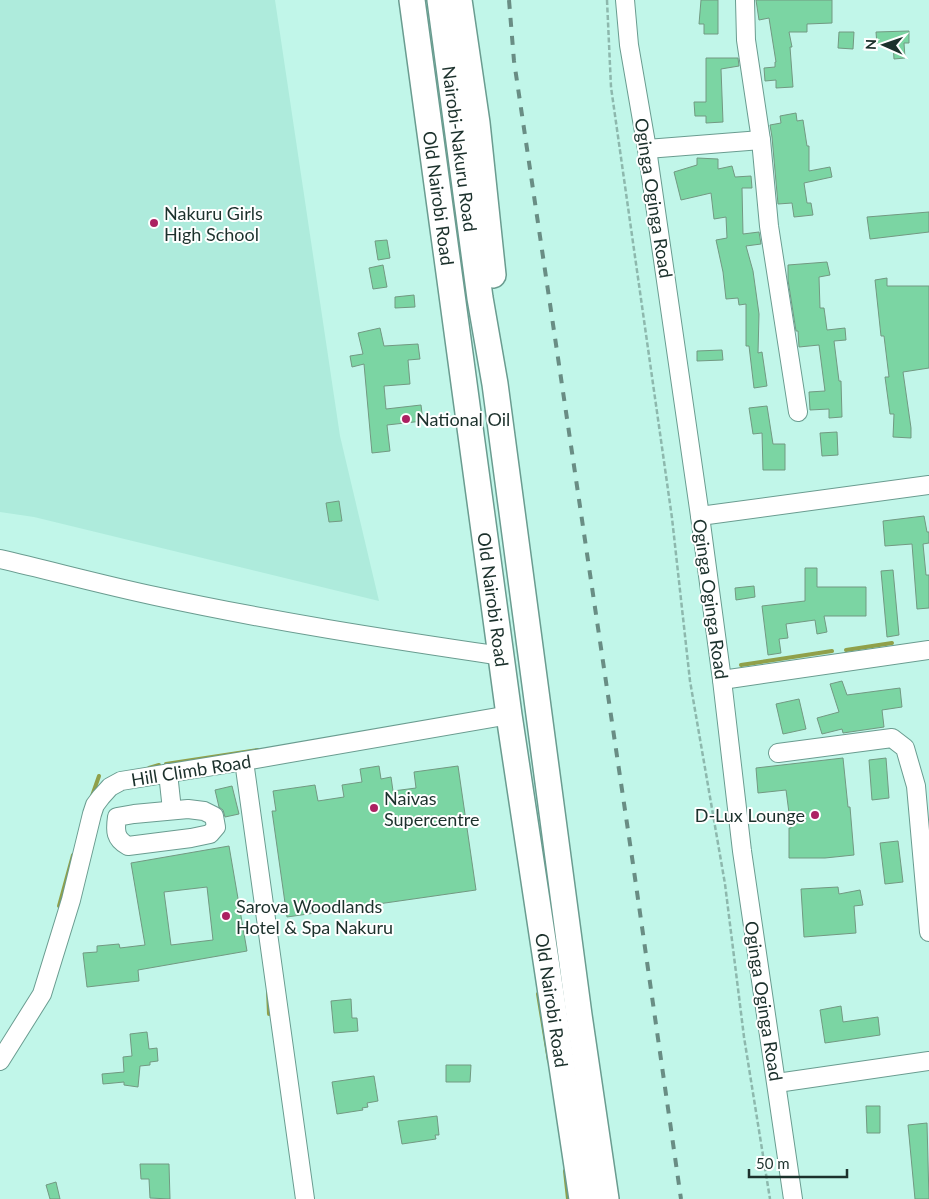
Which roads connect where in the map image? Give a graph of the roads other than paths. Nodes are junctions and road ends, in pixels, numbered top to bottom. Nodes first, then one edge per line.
1 (400, 0) edge
2 (412, 0) edge
3 (440, 0) edge
4 (459, 0) edge
5 (625, 0) edge
6 (745, 0) edge
7 (761, 140) junction
8 (647, 149) junction
9 (480, 298) joint
10 (495, 384) junction
11 (466, 389) junction
12 (798, 412) dead end
13 (929, 485) edge
14 (700, 516) junction
15 (0, 559) edge
16 (929, 650) edge
17 (502, 656) junction
18 (722, 680) junction
19 (509, 714) junction
20 (778, 754) dead end
21 (244, 761) junction
22 (168, 773) junction
23 (922, 786) edge
24 (172, 810) junction
25 (928, 921) edge
26 (0, 1061) edge
27 (929, 1061) edge
28 (777, 1083) junction
29 (305, 1199) edge
30 (582, 1199) edge
31 (606, 1199) edge
32 (793, 1199) edge

1 - 11 highway
2 - 11 highway, Old Nairobi Road
3 - 9 highway, Nairobi-Nakuru Road
4 - 10 highway
5 - 8 street, Oginga Oginga Road
6 - 7 street
7 - 8 street
7 - 12 street
8 - 14 street, Oginga Oginga Road
9 - 10 highway, Old Nairobi Road
10 - 31 highway, Old Nairobi Road
11 - 17 highway, Old Nairobi Road
13 - 14 street
14 - 18 street, Oginga Oginga Road
15 - 17 street
16 - 18 street
17 - 19 highway, Old Nairobi Road
18 - 28 street, Oginga Oginga Road
19 - 21 street, Hill Climb Road
19 - 30 highway, Old Nairobi Road
20 - 23 street
21 - 22 street, Hill Climb Road
21 - 29 street
22 - 24 street
22 - 26 street, Hill Climb Road
23 - 25 street
24 - 24 street
27 - 28 street
28 - 32 street, Oginga Oginga Road

